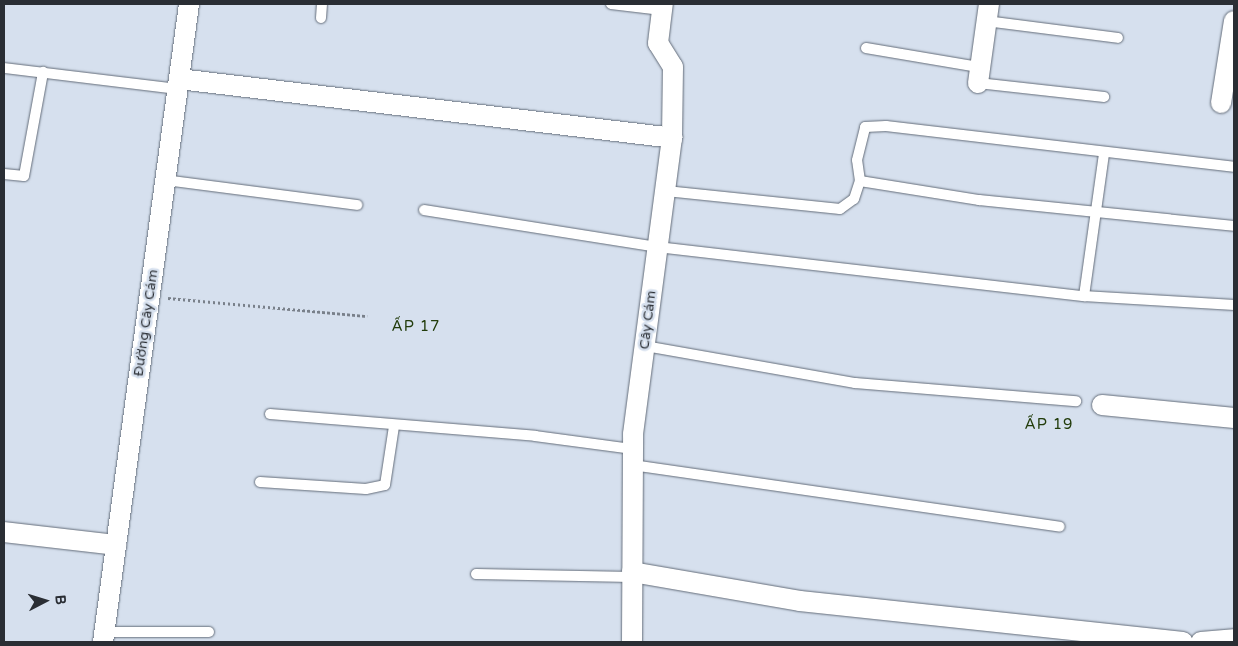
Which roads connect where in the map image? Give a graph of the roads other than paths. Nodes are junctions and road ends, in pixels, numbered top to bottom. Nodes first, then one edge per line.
1 (189, 4) edge
2 (322, 4) edge
3 (611, 4) edge
4 (663, 7) edge
5 (987, 12) edge
6 (321, 18) dead end
7 (1234, 20) edge
8 (1118, 38) dead end
9 (866, 48) dead end
10 (1231, 56) edge
11 (4, 68) edge
12 (43, 72) junction
13 (978, 75) junction
14 (178, 84) junction
15 (1104, 97) dead end
16 (1228, 104) edge
17 (672, 138) junction
18 (1104, 154) junction
19 (1234, 167) edge
20 (4, 174) edge
21 (165, 180) junction
22 (860, 181) junction
23 (666, 191) junction
24 (357, 205) dead end
25 (424, 210) dead end
26 (1094, 211) junction
27 (1234, 226) edge
28 (658, 247) junction
29 (1084, 296) junction
30 (1234, 306) edge
31 (645, 346) junction
32 (1076, 401) dead end
33 (1102, 405) dead end
34 (270, 414) dead end
35 (1234, 418) edge
36 (394, 426) junction
37 (632, 457) junction
38 (260, 482) dead end
39 (1060, 527) dead end
40 (4, 532) edge
41 (116, 545) junction
42 (476, 574) dead end
43 (632, 574) junction
44 (209, 632) dead end
45 (104, 637) edge
46 (1234, 639) edge
47 (632, 642) edge
48 (1183, 642) edge
49 (1201, 642) edge

1 - 14 street, Đường Cây Cám
2 - 6 lane
3 - 4 lane
4 - 17 street, Cây Cám
5 - 8 lane
5 - 13 street
7 - 10 street
9 - 13 lane
10 - 16 street
11 - 12 lane
12 - 14 lane
12 - 20 lane
13 - 15 lane
14 - 17 street
14 - 21 street, Đường Cây Cám
17 - 23 street, Cây Cám
18 - 19 lane
18 - 22 lane
18 - 26 lane
21 - 24 lane
21 - 41 street, Đường Cây Cám
22 - 23 lane
22 - 26 lane
23 - 28 street, Cây Cám
25 - 28 lane
26 - 27 lane
26 - 29 lane
28 - 29 lane
28 - 31 street, Cây Cám
29 - 30 lane
31 - 32 lane
31 - 37 street, Cây Cám
33 - 35 street
34 - 36 lane
36 - 37 lane
36 - 38 lane
37 - 39 lane
37 - 43 street, Cây Cám
40 - 41 street
41 - 45 street, Đường Cây Cám
42 - 43 lane
43 - 47 street, Cây Cám
43 - 48 street
44 - 45 lane
46 - 49 street

